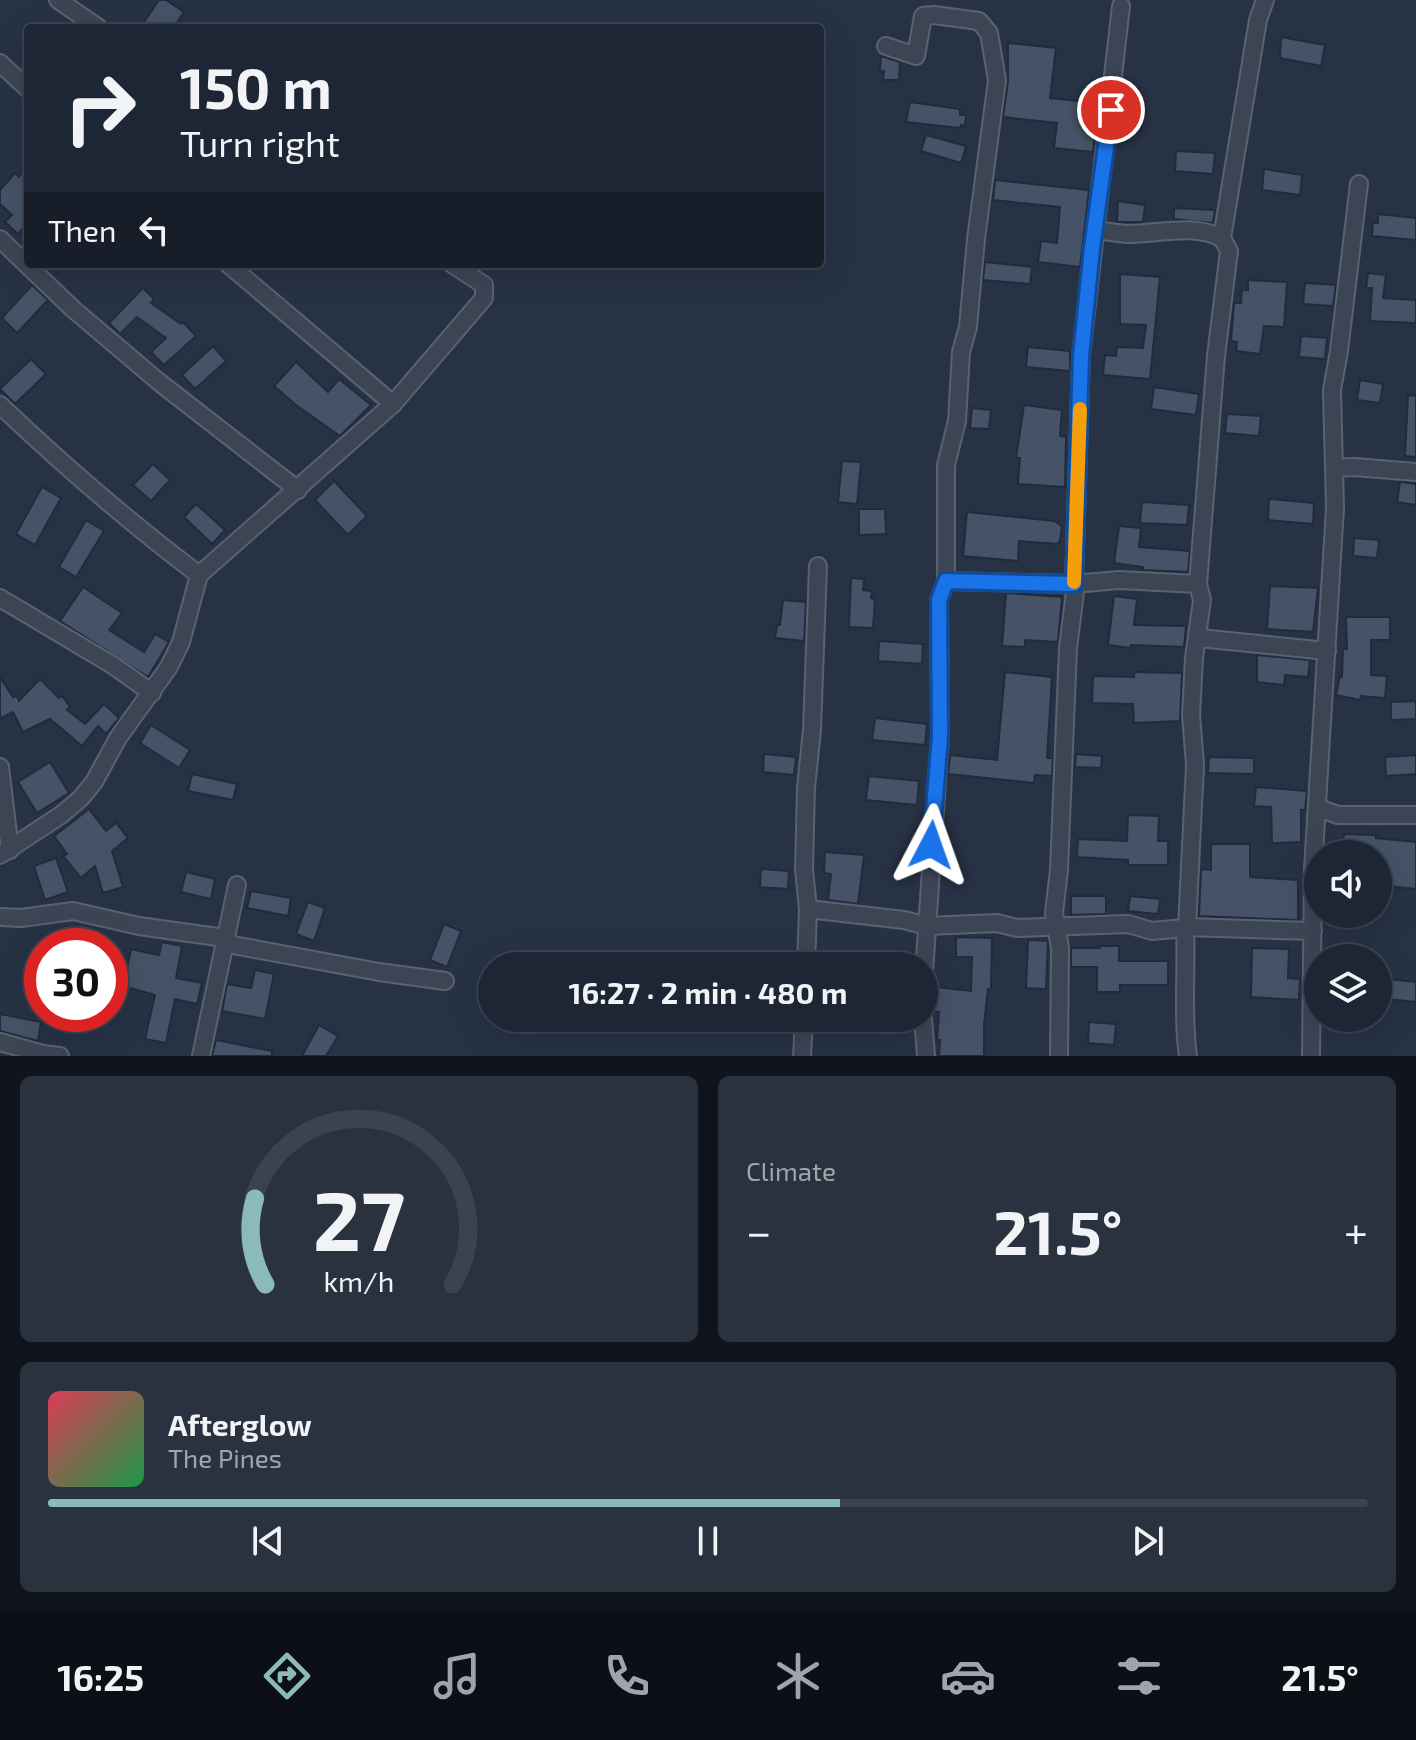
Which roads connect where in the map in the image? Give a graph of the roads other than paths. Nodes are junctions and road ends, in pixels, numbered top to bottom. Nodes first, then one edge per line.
1 (58, 0) edge
2 (1265, 0) edge
3 (1121, 6) dead end
4 (93, 24) edge
5 (886, 46) dead end
6 (0, 63) edge
7 (24, 85) edge
8 (1359, 184) dead end
9 (1095, 230) junction
10 (1222, 238) junction
11 (0, 239) edge
12 (24, 262) edge
13 (30, 268) edge
14 (233, 268) edge
15 (458, 268) edge
16 (393, 404) junction
17 (0, 405) edge
18 (1334, 468) junction
19 (1416, 472) edge
20 (298, 490) junction
21 (818, 566) dead end
22 (199, 575) junction
23 (946, 581) junction
24 (1075, 584) junction
25 (1198, 584) junction
26 (0, 598) edge
27 (1199, 638) junction
28 (1327, 651) junction
29 (152, 693) junction
30 (0, 767) edge
31 (1318, 808) junction
32 (1416, 815) edge
33 (5, 852) edge
34 (237, 885) dead end
35 (808, 909) junction
36 (0, 917) edge
37 (927, 926) junction
38 (1056, 927) junction
39 (1186, 928) junction
40 (1313, 931) junction
41 (225, 938) junction
42 (806, 952) edge
43 (925, 952) edge
44 (445, 981) dead end
45 (803, 1032) edge
46 (924, 1032) edge
47 (0, 1042) edge
48 (60, 1056) edge
49 (201, 1056) edge
50 (802, 1056) edge
51 (926, 1056) edge
52 (1059, 1056) edge
53 (1188, 1056) edge
54 (1311, 1056) edge

1 - 4 street
2 - 10 street
3 - 9 street
5 - 23 street
6 - 7 street
8 - 18 street
9 - 10 street
9 - 24 street
10 - 25 street
11 - 12 street
13 - 20 street
14 - 16 street
15 - 16 street
16 - 20 street
17 - 22 street
18 - 19 street
18 - 28 street
20 - 22 street
21 - 35 street
22 - 29 street
23 - 24 street
23 - 37 street
24 - 25 street
24 - 38 street
25 - 27 street
26 - 29 street
27 - 28 street
27 - 39 street
28 - 31 street
29 - 33 street
30 - 33 street
31 - 32 street
31 - 40 street
34 - 41 street
35 - 37 street
35 - 42 street
36 - 41 street
37 - 38 street
37 - 43 street
38 - 39 street
38 - 52 street
39 - 40 street
39 - 53 street
40 - 54 street
41 - 44 street
41 - 49 street
45 - 50 street
46 - 51 street
47 - 48 street

